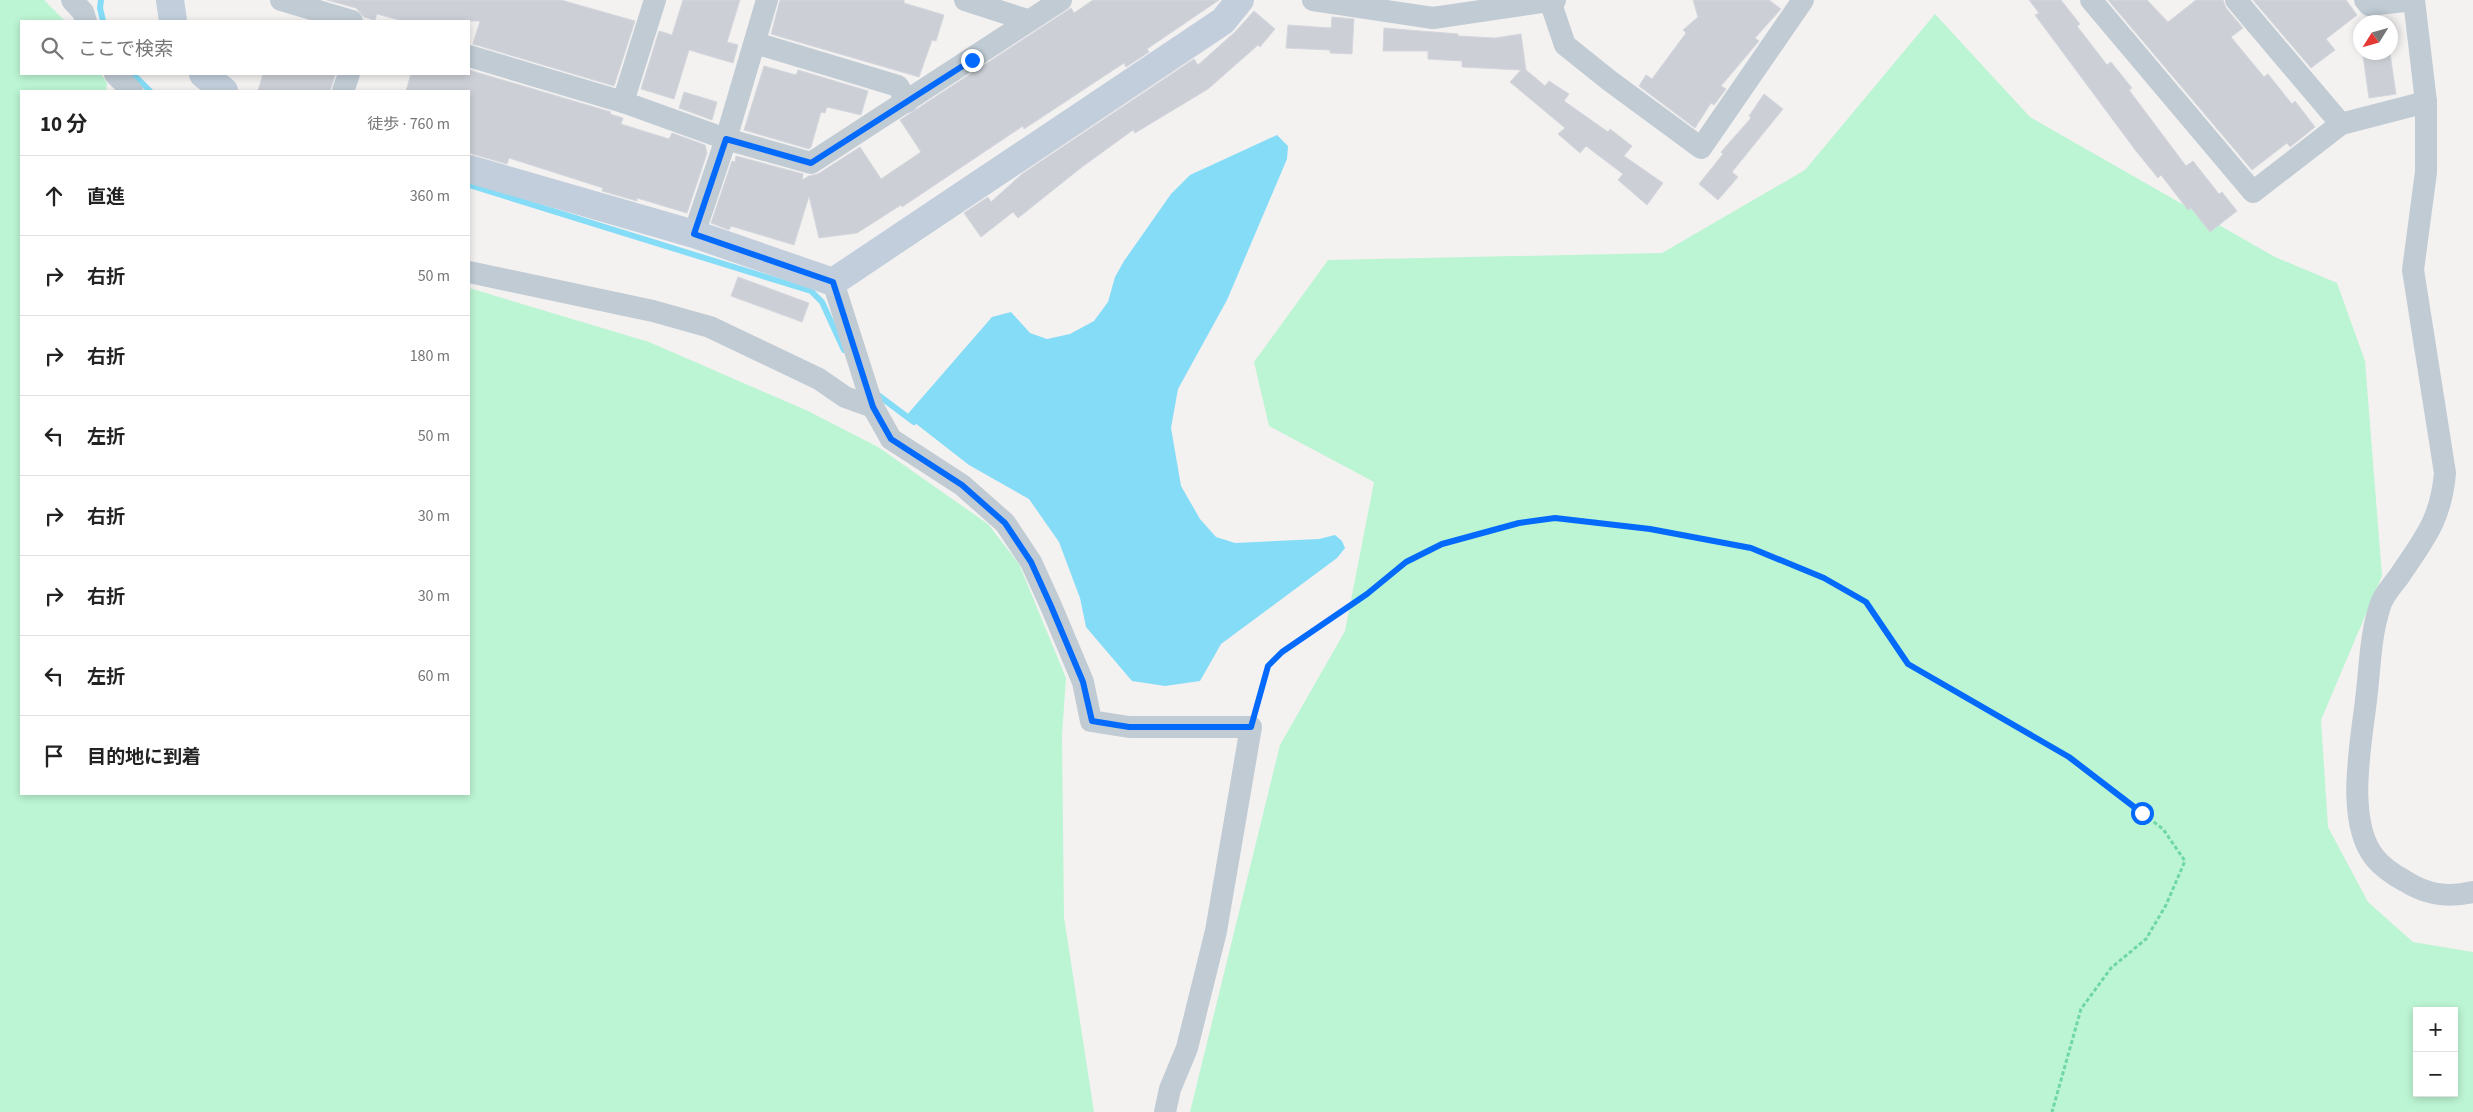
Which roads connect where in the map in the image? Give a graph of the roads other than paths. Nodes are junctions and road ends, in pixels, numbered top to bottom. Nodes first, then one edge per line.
1 (72, 0) edge
2 (170, 0) edge
3 (281, 0) edge
4 (767, 0) edge
5 (964, 0) edge
6 (1060, 0) edge
7 (1240, 0) edge
8 (1313, 0) edge
9 (1552, 0) edge
10 (1803, 0) edge
11 (2090, 0) edge
12 (2236, 0) edge
13 (2365, 0) edge
14 (2414, 0) edge
15 (648, 2) edge
16 (86, 20) edge
17 (173, 20) edge
18 (349, 20) edge
19 (1027, 20) junction
20 (755, 43) junction
21 (470, 56) edge
22 (116, 75) edge
23 (204, 75) edge
24 (349, 75) edge
25 (131, 90) edge
26 (223, 90) edge
27 (343, 90) edge
28 (623, 102) junction
29 (907, 102) junction
30 (2426, 102) junction
31 (2341, 124) junction
32 (726, 139) junction
33 (470, 169) edge
34 (694, 234) junction
35 (470, 272) edge
36 (833, 282) junction
37 (873, 407) junction
38 (2473, 892) edge
39 (1165, 1112) edge

1 - 16 street
2 - 17 street
3 - 18 street
4 - 20 street
5 - 19 street
6 - 19 street
7 - 36 street
8 - 9 street
9 - 10 street
11 - 31 street
12 - 31 street
13 - 14 street
14 - 30 street
15 - 28 street
19 - 29 street
20 - 29 street
20 - 32 street
21 - 28 street
22 - 25 street
23 - 26 street
24 - 27 street
28 - 32 street
29 - 32 street
30 - 31 street
30 - 38 street
32 - 34 street
33 - 34 street
34 - 36 street
35 - 37 street
36 - 37 street
37 - 39 street

